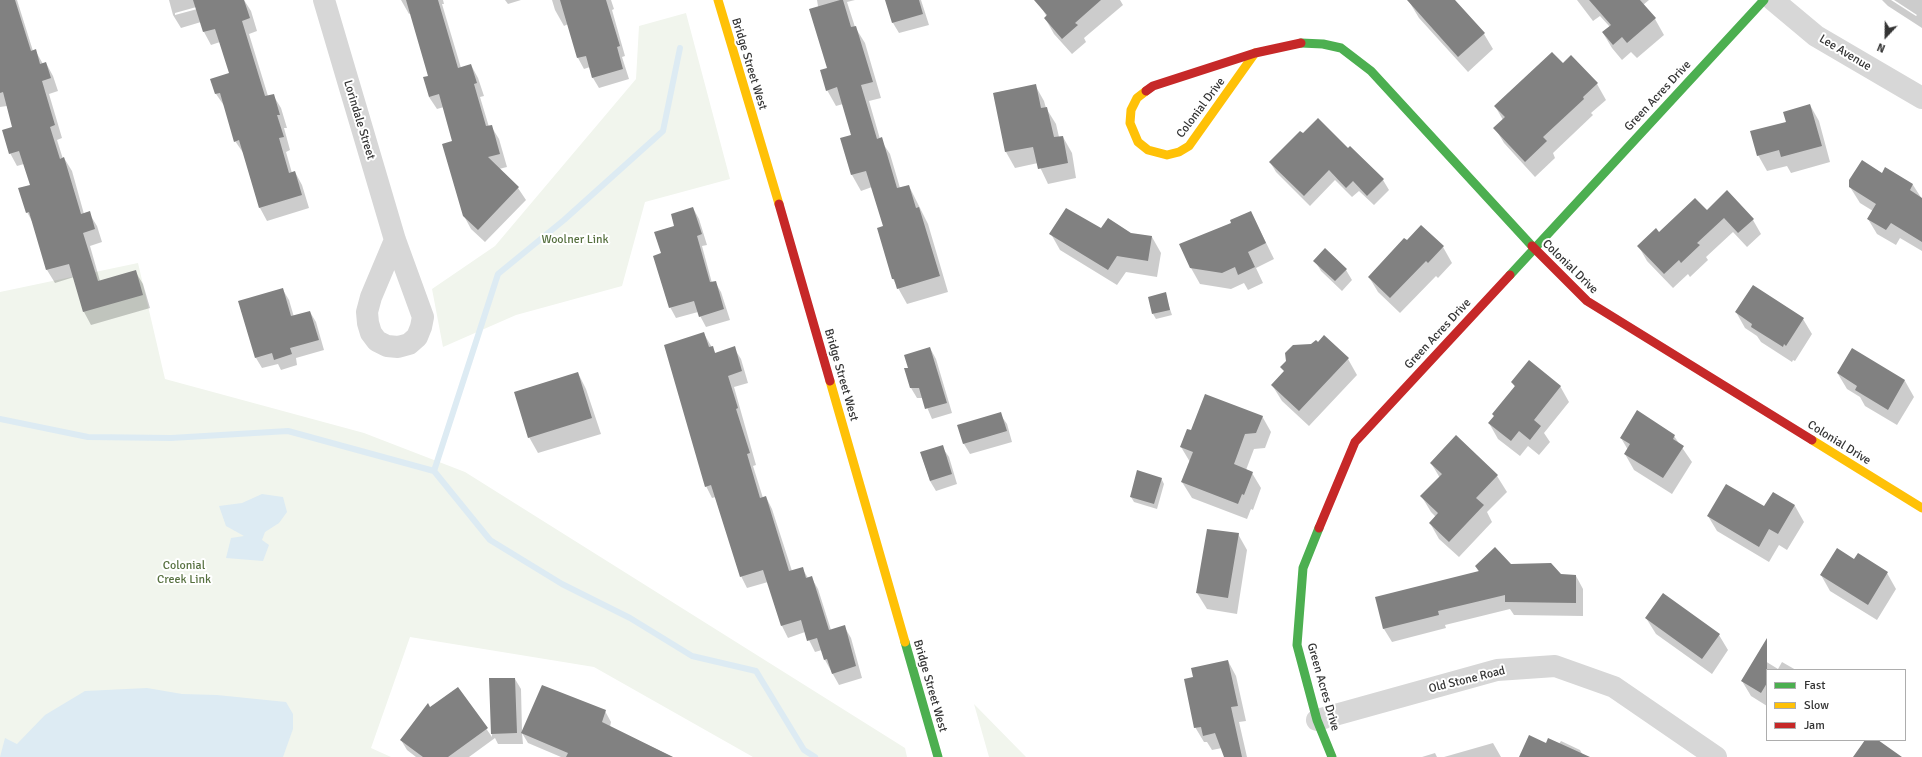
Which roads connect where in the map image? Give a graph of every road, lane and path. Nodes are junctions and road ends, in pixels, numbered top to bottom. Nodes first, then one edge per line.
1 (324, 0) edge
2 (718, 0) edge
3 (1764, 0) edge
4 (1773, 0) edge
5 (1255, 53) junction
6 (1922, 98) edge
7 (395, 240) dead end
8 (1534, 248) junction
9 (1922, 508) edge
10 (1317, 720) junction
11 (938, 757) edge
12 (1332, 757) edge
13 (1716, 757) edge

1 - 7 street, Lorindale Street
2 - 11 street, Bridge Street West
3 - 8 street, Green Acres Drive
4 - 6 street, Lee Avenue
5 - 5 street, Colonial Drive
5 - 8 street, Colonial Drive
8 - 9 street, Colonial Drive
8 - 10 street, Green Acres Drive
10 - 12 street, Green Acres Drive
10 - 13 street, Old Stone Road

